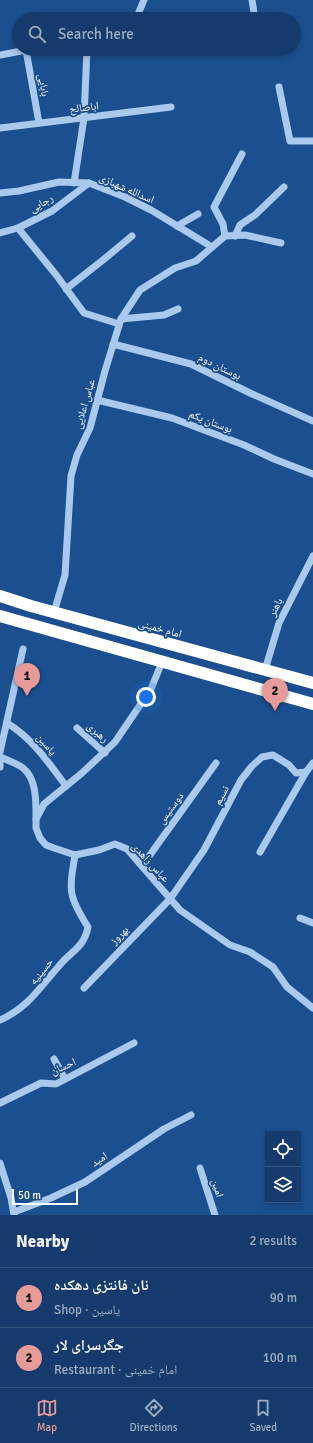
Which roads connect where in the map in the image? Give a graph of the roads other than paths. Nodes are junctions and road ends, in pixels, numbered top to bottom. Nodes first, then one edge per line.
1 (144, 0) edge
2 (252, 0) edge
3 (139, 12) edge
4 (254, 12) edge
5 (12, 53) edge
6 (0, 55) edge
7 (30, 56) edge
8 (87, 56) edge
9 (279, 87) dead end
10 (171, 107) dead end
11 (84, 118) junction
12 (39, 123) junction
13 (0, 128) edge
14 (313, 141) edge
15 (242, 154) dead end
16 (74, 183) junction
17 (89, 183) junction
18 (284, 187) dead end
19 (0, 193) edge
20 (198, 214) dead end
21 (177, 226) junction
22 (18, 228) junction
23 (0, 233) edge
24 (132, 236) dead end
25 (225, 236) junction
26 (235, 236) junction
27 (281, 243) dead end
28 (212, 246) junction
29 (66, 289) junction
30 (178, 309) dead end
31 (120, 321) junction
32 (113, 344) junction
33 (97, 400) junction
34 (313, 421) edge
35 (313, 474) edge
36 (313, 556) edge
37 (0, 596) edge
38 (54, 612) junction
39 (0, 616) edge
40 (23, 649) dead end
41 (162, 662) junction
42 (265, 670) junction
43 (313, 684) edge
44 (313, 704) edge
45 (7, 723) junction
46 (77, 728) dead end
47 (0, 752) edge
48 (105, 753) junction
49 (0, 757) edge
50 (0, 763) edge
51 (216, 763) dead end
52 (313, 763) edge
53 (0, 767) edge
54 (306, 772) junction
55 (66, 786) junction
56 (36, 820) junction
57 (260, 852) dead end
58 (75, 854) junction
59 (142, 866) junction
60 (170, 899) junction
61 (300, 918) dead end
62 (313, 923) edge
63 (84, 988) dead end
64 (312, 1004) edge
65 (0, 1020) edge
66 (134, 1043) dead end
67 (54, 1059) dead end
68 (65, 1079) junction
69 (0, 1103) edge
70 (191, 1115) dead end
71 (0, 1163) edge
72 (200, 1168) dead end
73 (2, 1176) edge
74 (14, 1213) edge
75 (215, 1215) edge

1 - 3 street
2 - 4 street
5 - 6 street
7 - 12 street, بابایی
8 - 11 street
9 - 14 street
10 - 11 street, اباصالح
11 - 12 street, اباصالح
11 - 16 street
12 - 13 street, اباصالح
15 - 25 street
16 - 17 street, اسدالله شهبازی
16 - 19 street, اسدالله شهبازی
17 - 21 street, اسدالله شهبازی
17 - 22 street, رجایی
18 - 26 street
20 - 21 street
21 - 28 street, اسدالله شهبازی
22 - 23 street, رجایی
22 - 29 street
24 - 29 street
25 - 26 street
25 - 28 street, عباس اعلایی
26 - 27 street
28 - 31 street, عباس اعلایی
29 - 31 street
30 - 31 street
31 - 32 street, عباس اعلایی
32 - 33 street, عباس اعلایی
32 - 34 street, بوستان دوم
33 - 35 street, بوستان یکم
33 - 38 street, عباس اعلایی
36 - 42 street, باهنر
37 - 38 highway, امام خمینی
38 - 42 highway, امام خمینی
39 - 41 highway
40 - 45 street
41 - 44 highway
41 - 48 street
42 - 43 highway, امام خمینی
45 - 47 street
45 - 55 street, یاسین
46 - 48 street, رهبری
48 - 55 street
49 - 56 street
50 - 53 street
51 - 59 street, دوستیس
52 - 54 street
54 - 57 street
54 - 60 street, نسیم
55 - 56 street
56 - 58 street, عباس زاهدی
58 - 59 street, عباس زاهدی
58 - 65 street, حسینیه
59 - 60 street, عباس زاهدی
60 - 63 street, بهروز
60 - 64 street, عباس زاهدی
61 - 62 street
66 - 68 street, احسان
67 - 68 street
68 - 69 street, احسان
70 - 74 street, امید
71 - 73 street
72 - 75 street, امین
73 - 74 street

